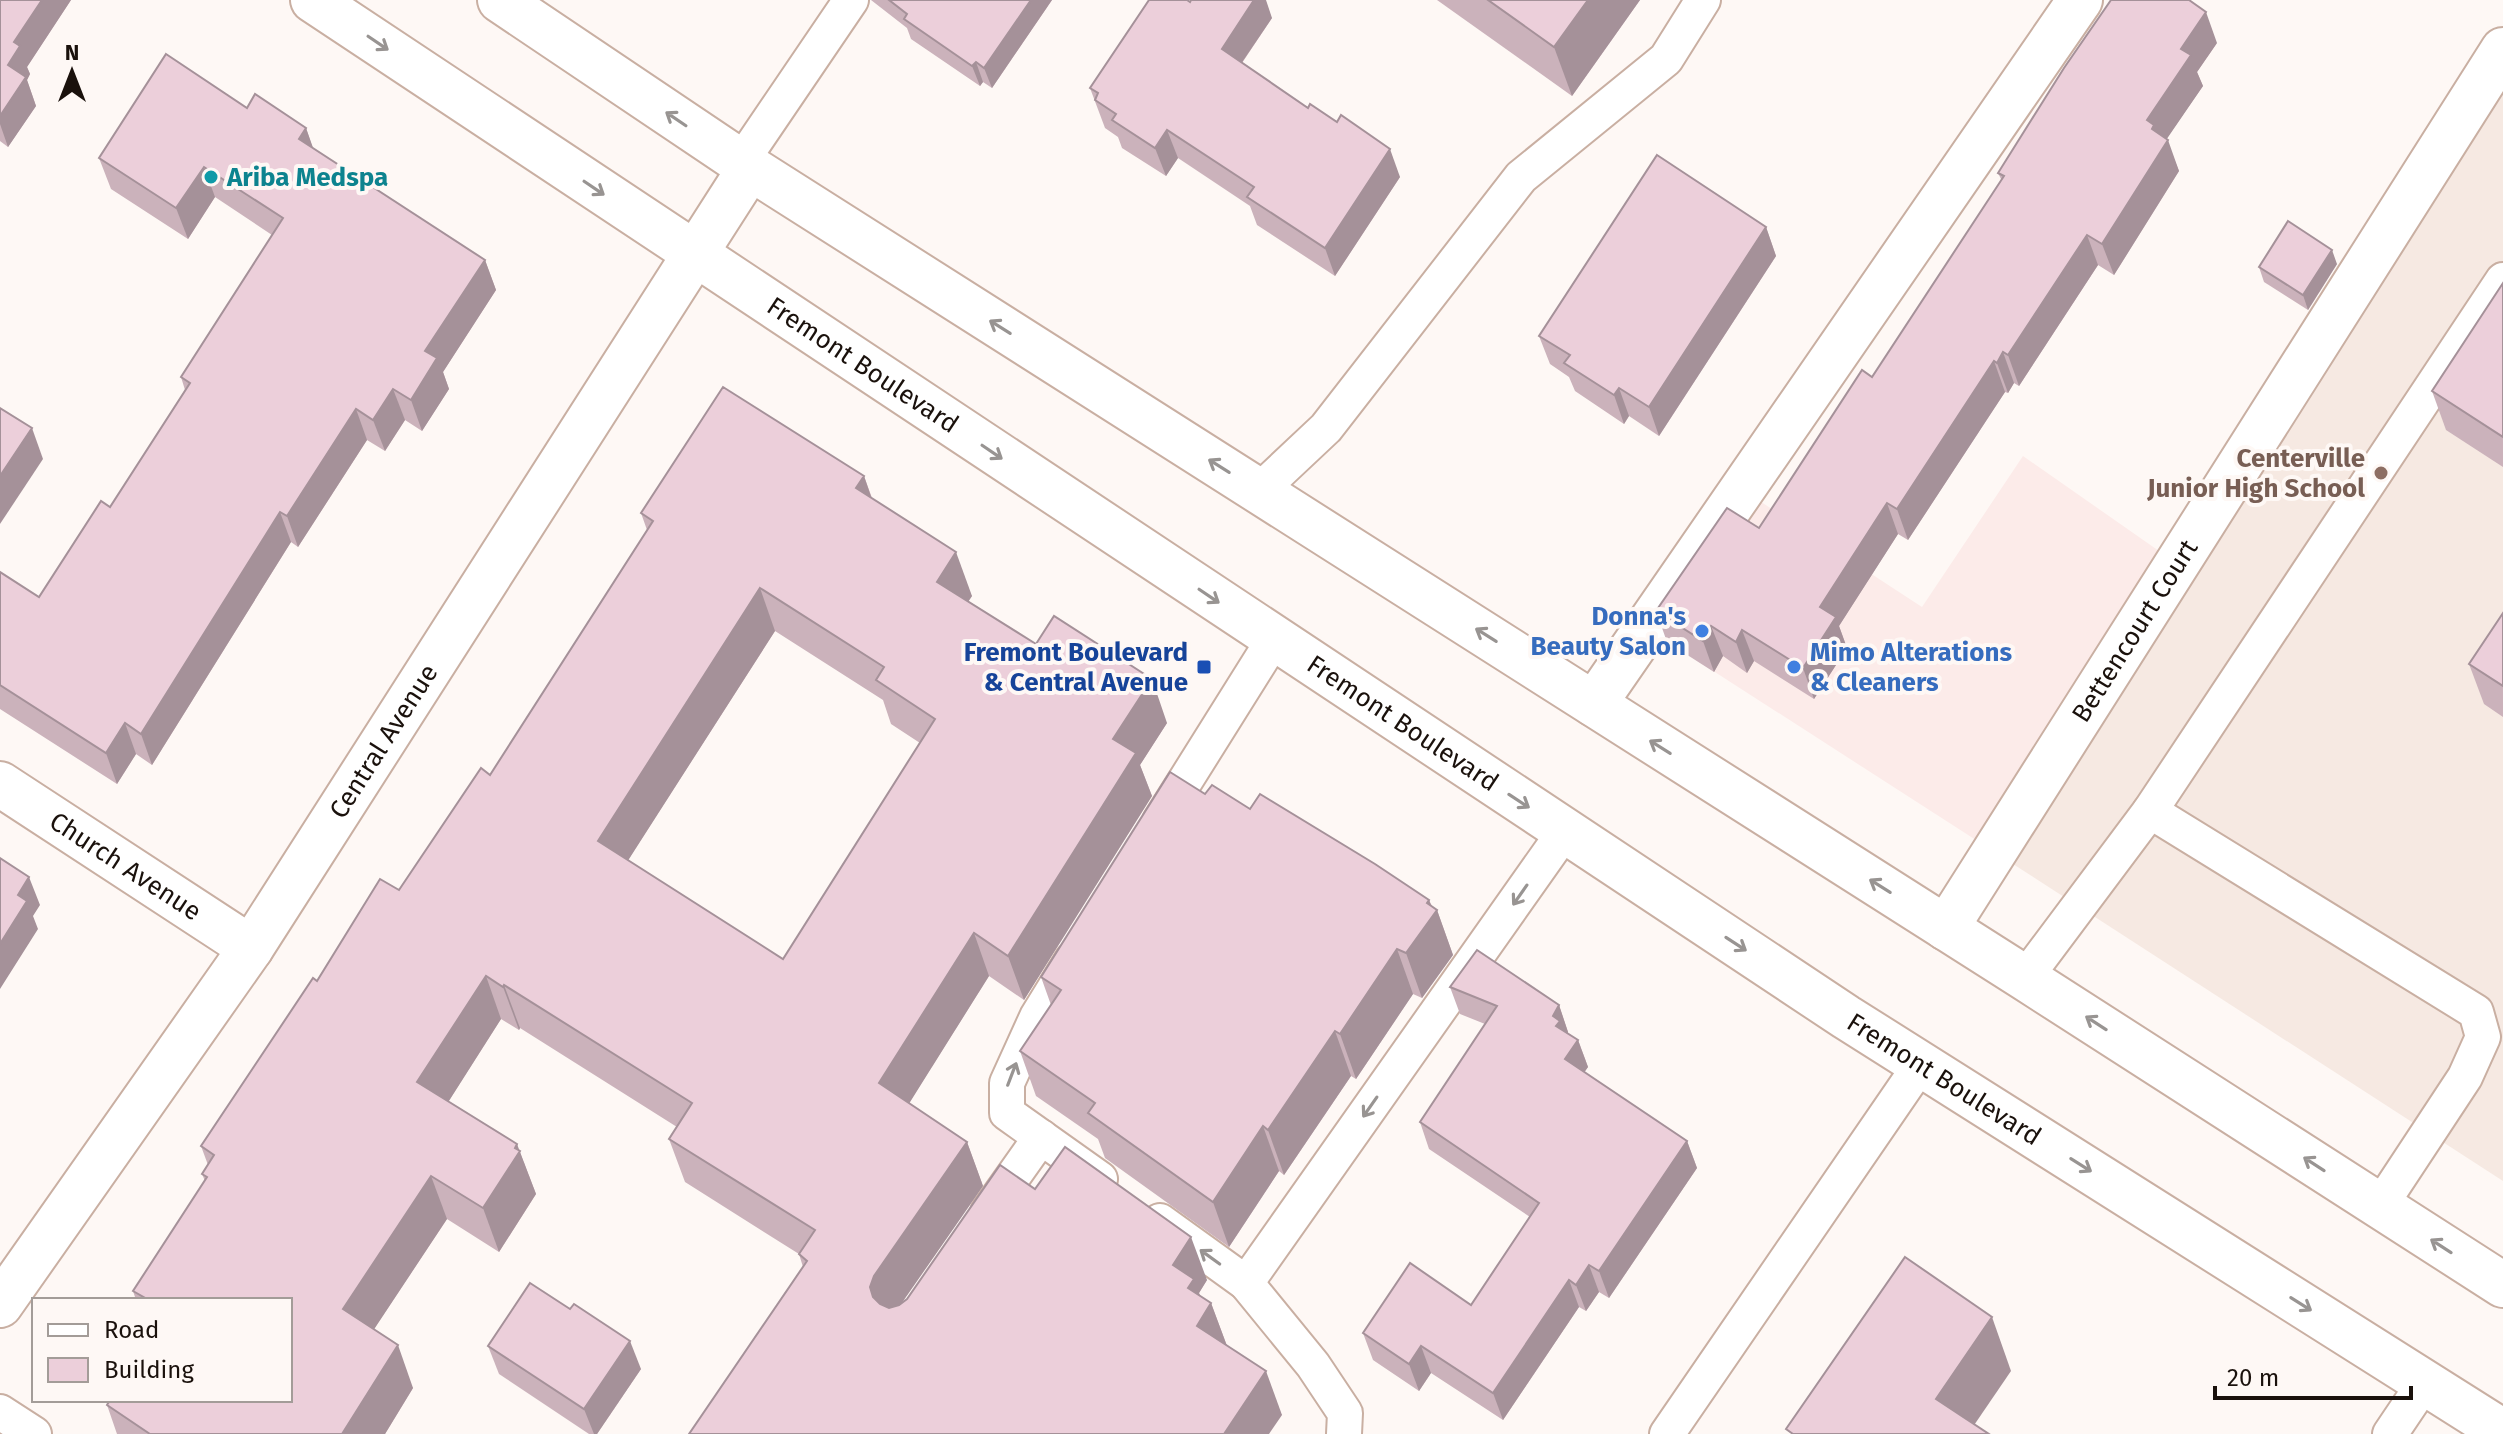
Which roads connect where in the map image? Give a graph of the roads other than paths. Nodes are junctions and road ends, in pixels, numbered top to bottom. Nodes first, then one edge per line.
1 (313, 0) edge
2 (500, 0) edge
3 (851, 0) edge
4 (1703, 0) edge
5 (2080, 0) edge
6 (2503, 50) edge
7 (745, 165) junction
8 (693, 254) junction
9 (2503, 280) edge
10 (1259, 491) junction
11 (1274, 639) junction
12 (1594, 704) junction
13 (0, 784) edge
14 (2150, 811) junction
15 (1565, 831) junction
16 (1147, 842) edge
17 (1946, 928) junction
18 (1088, 936) edge
19 (251, 948) junction
20 (2025, 978) junction
21 (1921, 1064) junction
22 (1041, 1137) junction
23 (2380, 1206) junction
24 (969, 1240) edge
25 (1246, 1283) junction
26 (2503, 1285) edge
27 (0, 1305) edge
28 (2425, 1382) junction
29 (0, 1412) edge
30 (2503, 1432) edge
31 (34, 1434) edge
32 (1344, 1434) edge
33 (1667, 1434) edge
34 (2390, 1434) edge

1 -> 8 main road, Fremont Boulevard
7 -> 2 main road
3 - 7 lane
4 - 10 lane
5 - 12 main road
6 - 17 main road, Bettencourt Court
7 - 8 main road, Central Avenue
10 -> 7 main road
8 -> 11 main road, Fremont Boulevard
8 - 19 main road, Central Avenue
9 - 14 lane
12 -> 10 main road
11 -> 15 main road, Fremont Boulevard
11 - 16 lane
17 -> 12 main road
13 - 19 main road, Church Avenue
14 - 20 lane
14 - 23 lane
15 -> 21 main road, Fremont Boulevard
15 -> 25 lane
17 - 20 main road
22 -> 18 lane
19 - 27 main road, Central Avenue
23 -> 20 main road
21 -> 28 main road, Fremont Boulevard
21 - 33 lane
22 - 24 lane
25 -> 22 lane
26 -> 23 main road
25 - 32 lane
28 - 30 main road, Fremont Boulevard
28 - 34 lane
29 - 31 lane

